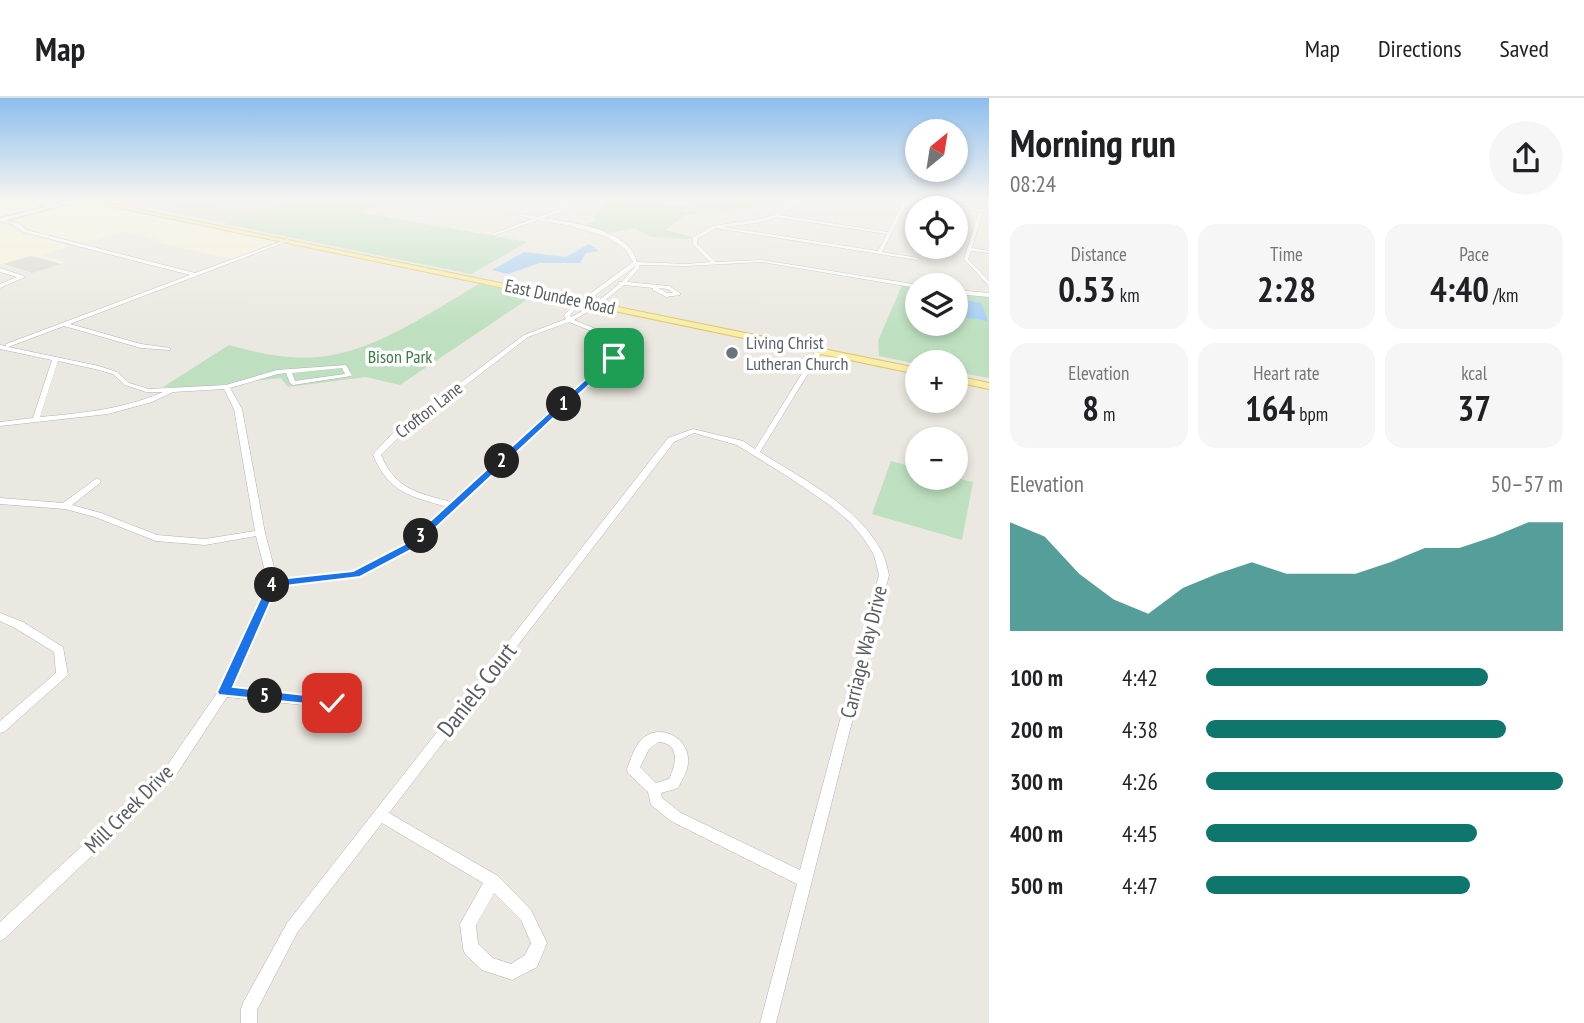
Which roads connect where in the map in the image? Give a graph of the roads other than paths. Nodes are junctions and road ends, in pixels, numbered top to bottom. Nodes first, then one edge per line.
1 (73, 243) edge
2 (283, 243) edge
3 (300, 243) edge
4 (618, 243) edge
5 (697, 243) edge
6 (817, 243) edge
7 (883, 243) edge
8 (971, 243) edge
9 (969, 249) junction
10 (989, 251) edge
11 (879, 253) junction
12 (905, 257) edge
13 (635, 263) junction
14 (714, 264) junction
15 (0, 270) edge
16 (194, 274) junction
17 (613, 281) junction
18 (988, 281) edge
19 (624, 284) junction
20 (905, 284) edge
21 (0, 286) edge
22 (655, 289) dead end
23 (968, 293) edge
24 (989, 295) edge
25 (582, 302) junction
26 (593, 304) junction
27 (569, 320) junction
28 (64, 324) junction
29 (2, 347) edge
30 (168, 349) dead end
31 (819, 351) junction
32 (55, 359) junction
33 (905, 369) edge
34 (289, 373) junction
35 (968, 382) edge
36 (989, 386) edge
37 (226, 387) junction
38 (172, 391) junction
39 (36, 418) junction
40 (0, 424) edge
41 (756, 453) junction
42 (97, 481) dead end
43 (0, 501) edge
44 (65, 506) junction
45 (454, 506) junction
46 (260, 533) junction
47 (273, 583) junction
48 (0, 617) edge
49 (224, 692) junction
50 (332, 703) dead end
51 (0, 728) edge
52 (654, 789) dead end
53 (380, 815) junction
54 (805, 880) junction
55 (493, 881) junction
56 (0, 933) edge
57 (249, 1023) edge
58 (768, 1023) edge

1 - 16 street
2 - 16 street
3 - 25 main road, East Dundee Road
4 - 13 street
5 - 14 street
6 - 11 street
7 - 11 street
8 - 9 street
9 - 10 street
9 - 18 street
11 - 12 street
13 - 14 street
13 - 17 street
13 - 19 street
14 - 20 street
15 - 21 street
16 - 28 street
17 - 19 street
17 - 25 street
19 - 22 street
19 - 26 street, Crofton Lane
23 - 24 street
25 - 26 main road, East Dundee Road
25 - 27 street
26 - 27 street, Crofton Lane
26 - 31 main road, East Dundee Road
27 - 45 street
27 - 45 street, Crofton Lane
28 - 29 street
28 - 30 street
29 - 32 street
31 - 33 main road, East Dundee Road
31 - 41 street
32 - 38 street
32 - 39 street
34 - 34 street
34 - 37 street
35 - 36 main road
37 - 38 street
37 - 46 street
38 - 39 street
39 - 40 street
41 - 53 street, Daniels Court
41 - 54 street, Carriage Way Drive
42 - 44 street
43 - 44 street
44 - 46 street
45 - 47 street
46 - 47 street
47 - 49 street, Mill Creek Drive
48 - 51 street
49 - 50 street
49 - 56 street, Mill Creek Drive
52 - 54 street
53 - 55 street
53 - 57 street, Daniels Court
54 - 58 street, Carriage Way Drive
55 - 55 street

